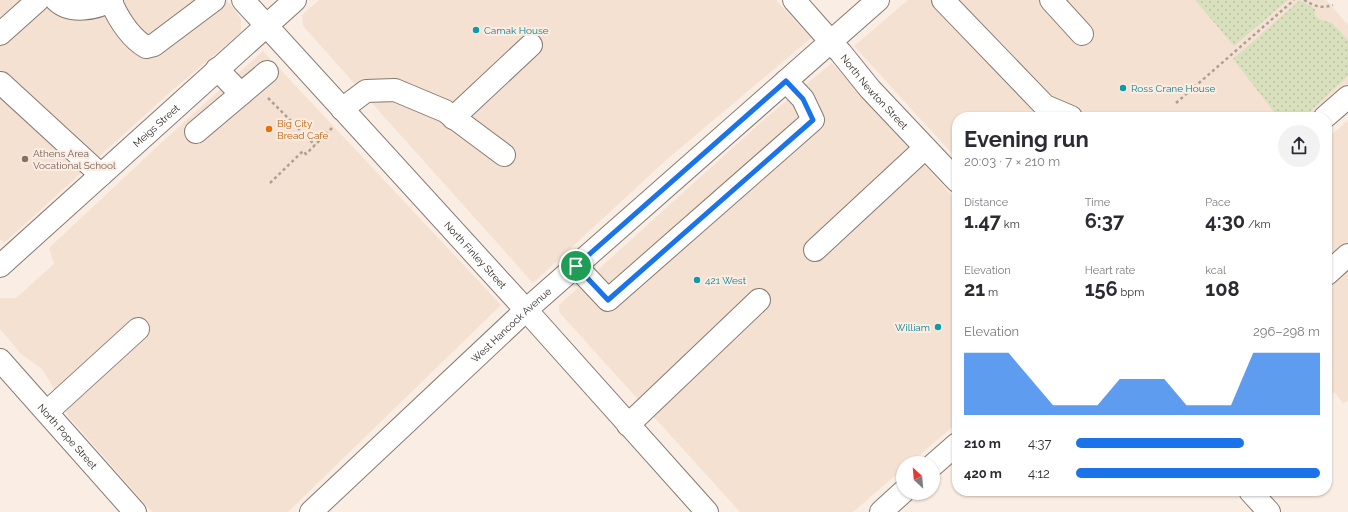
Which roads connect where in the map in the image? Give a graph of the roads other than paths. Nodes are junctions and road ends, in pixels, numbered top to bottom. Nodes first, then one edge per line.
1 (38, 0) edge
2 (56, 0) edge
3 (111, 0) edge
4 (214, 0) edge
5 (243, 0) edge
6 (295, 0) edge
7 (794, 0) edge
8 (878, 0) edge
9 (943, 0) edge
10 (1051, 0) edge
11 (266, 25) junction
12 (0, 34) edge
13 (1082, 34) dead end
14 (830, 41) junction
15 (531, 46) dead end
16 (218, 69) junction
17 (786, 81) junction
18 (0, 84) edge
19 (1348, 97) edge
20 (345, 112) junction
21 (1059, 112) edge
22 (1331, 112) edge
23 (454, 118) junction
24 (196, 132) dead end
25 (926, 148) junction
26 (504, 155) dead end
27 (101, 174) junction
28 (952, 176) edge
29 (815, 250) dead end
30 (1348, 255) edge
31 (0, 266) edge
32 (576, 266) junction
33 (1332, 269) edge
34 (759, 300) dead end
35 (526, 310) junction
36 (138, 329) dead end
37 (0, 360) edge
38 (47, 412) junction
39 (628, 425) junction
40 (952, 448) edge
41 (940, 459) edge
42 (896, 498) edge
43 (135, 512) edge
44 (311, 512) edge
45 (707, 512) edge
46 (881, 512) edge

1 - 12 street
2 - 3 street
3 - 4 street
5 - 11 street, North Finley Street
6 - 11 street, Meigs Street
7 - 14 street, North Newton Street
8 - 14 street, West Hancock Avenue
9 - 21 street
10 - 13 street
11 - 16 street, Meigs Street
11 - 20 street, North Finley Street
14 - 17 street, West Hancock Avenue
14 - 25 street, North Newton Street
15 - 23 street
16 - 24 street
16 - 27 street, Meigs Street
17 - 32 street, West Hancock Avenue
17 - 32 street
18 - 27 street
19 - 22 street
20 - 23 street
20 - 35 street, North Finley Street
23 - 26 street
25 - 28 street, North Newton Street
25 - 29 street
27 - 31 street, Meigs Street
30 - 33 street
32 - 35 street, West Hancock Avenue
34 - 39 street
35 - 39 street, North Finley Street
35 - 44 street, West Hancock Avenue
36 - 38 street
37 - 38 street, North Pope Street
38 - 43 street, North Pope Street
39 - 45 street, North Finley Street
40 - 41 street
42 - 46 street

